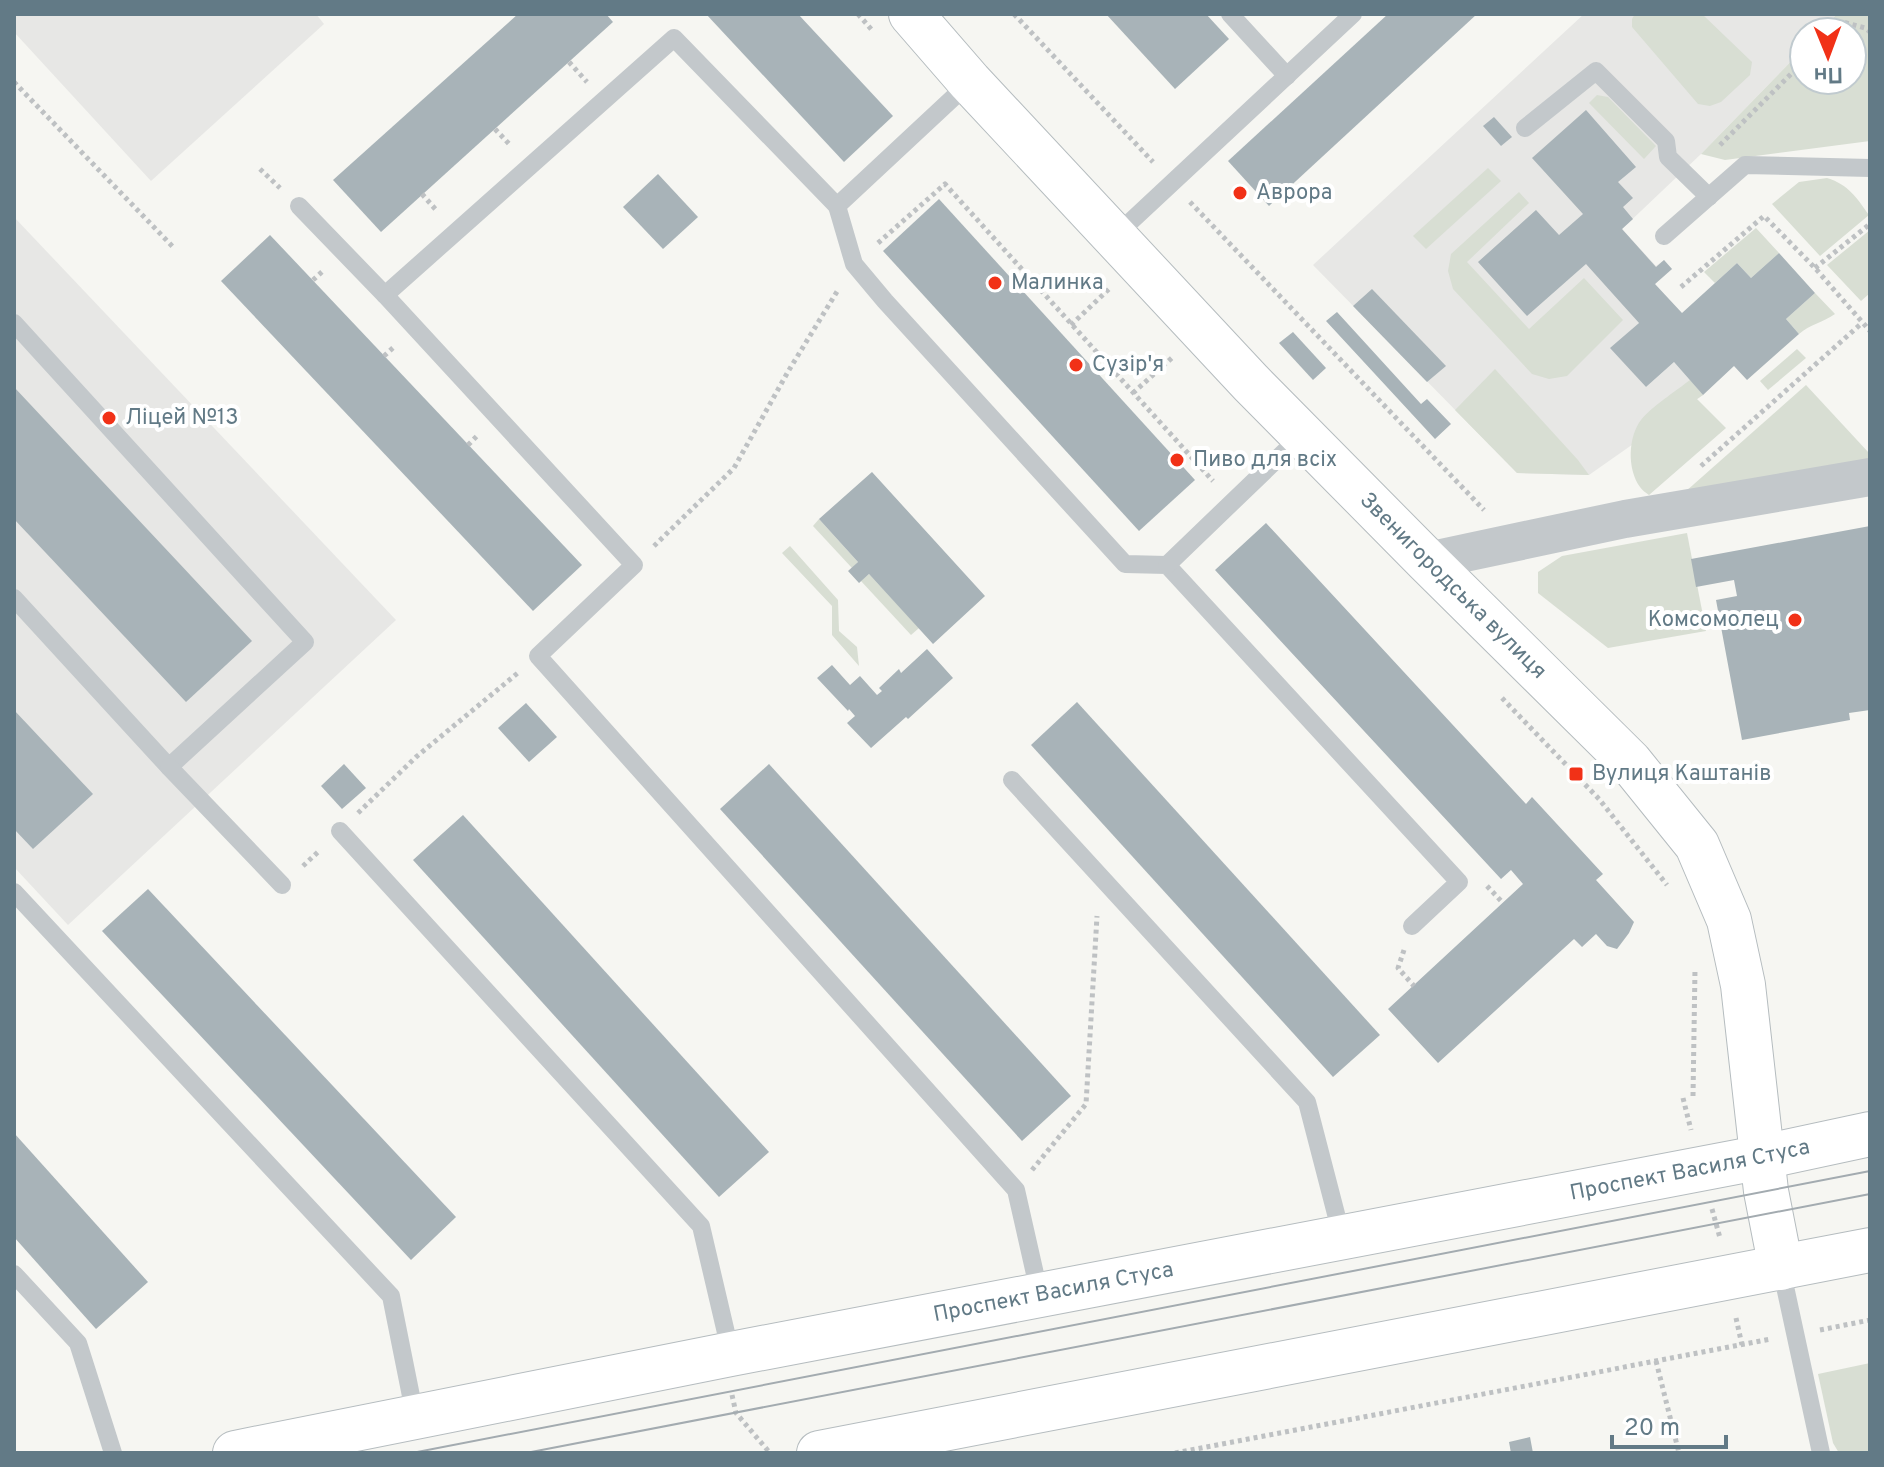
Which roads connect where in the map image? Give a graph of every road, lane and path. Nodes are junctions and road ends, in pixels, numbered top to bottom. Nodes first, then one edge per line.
1 (858, 14) edge
2 (1014, 14) edge
3 (1230, 14) edge
4 (1353, 14) edge
5 (895, 26) edge
6 (1287, 76) junction
7 (1788, 77) edge
8 (14, 82) edge
9 (970, 82) junction
10 (1525, 128) dead end
11 (1870, 168) edge
12 (1688, 177) junction
13 (1172, 183) junction
14 (1709, 197) junction
15 (299, 206) dead end
16 (837, 206) junction
17 (1870, 224) edge
18 (1664, 236) dead end
19 (1114, 237) junction
20 (175, 249) dead end
21 (854, 264) junction
22 (1815, 268) junction
23 (1111, 287) dead end
24 (1681, 287) dead end
25 (385, 295) junction
26 (14, 323) edge
27 (1862, 323) junction
28 (1071, 325) junction
29 (1870, 331) edge
30 (1184, 366) dead end
31 (1133, 393) junction
32 (1302, 435) junction
33 (1696, 470) dead end
34 (1870, 477) edge
35 (1214, 482) dead end
36 (1514, 542) junction
37 (1427, 561) junction
38 (634, 565) junction
39 (1167, 565) junction
40 (14, 598) edge
41 (538, 656) junction
42 (1502, 698) dead end
43 (169, 767) junction
44 (1012, 780) dead end
45 (340, 831) junction
46 (1099, 875) junction
47 (282, 885) joint
48 (14, 892) edge
49 (1676, 897) dead end
50 (1412, 926) joint
51 (1695, 961) dead end
52 (1414, 986) dead end
53 (1693, 1096) dead end
54 (1683, 1098) dead end
55 (1870, 1134) edge
56 (1763, 1157) junction
57 (1701, 1169) junction
58 (1016, 1190) junction
59 (1342, 1237) junction
60 (1870, 1250) edge
61 (1781, 1268) junction
62 (14, 1274) edge
63 (1728, 1277) junction
64 (1040, 1296) junction
65 (1870, 1320) edge
66 (1795, 1334) junction
67 (1742, 1345) junction
68 (731, 1354) junction
69 (1656, 1361) junction
70 (415, 1416) junction
71 (1205, 1450) edge
72 (113, 1453) edge
73 (235, 1453) edge
74 (819, 1453) edge
75 (1175, 1453) edge
76 (1679, 1453) edge
77 (1821, 1453) edge

1 - 5 path
2 - 13 path
3 - 6 lane
4 - 6 lane
5 - 9 street, Звенигородська вулиця
6 - 13 lane
7 - 12 path
8 - 20 path
9 - 16 lane
9 - 19 street, Звенигородська вулиця
10 - 12 lane
11 - 14 lane
12 - 14 lane
13 - 19 lane
13 - 36 path
14 - 18 lane
15 - 25 lane
16 - 21 lane
16 - 25 lane
17 - 22 path
19 - 32 street, Звенигородська вулиця
21 - 28 path
21 - 38 path
21 - 39 lane
22 - 24 path
22 - 27 path
23 - 28 path
25 - 38 lane
26 - 43 lane
27 - 29 path
27 - 33 path
28 - 31 path
30 - 31 path
31 - 35 path
32 - 37 street, Звенигородська вулиця
32 - 39 lane
34 - 36 street
36 - 37 street
37 - 56 street, Звенигородська вулиця
38 - 41 lane
39 - 50 lane
40 - 43 lane
41 - 45 path
41 - 58 lane
42 - 49 path
43 - 47 lane
44 - 46 lane
45 - 47 path
45 - 68 lane
46 - 58 path
46 - 59 lane
48 - 70 lane
50 - 52 path
51 - 53 path
54 - 57 path
55 - 56 street, Проспект Василя Стуса
56 - 57 street, Проспект Василя Стуса
56 - 61 street, Звенигородська вулиця
57 - 59 street, Проспект Василя Стуса
57 - 63 path
58 - 64 lane
59 - 64 street, Проспект Василя Стуса
60 - 61 street
61 - 63 street
61 - 66 lane
62 - 72 lane
63 - 67 path
63 - 74 street
64 - 68 street, Проспект Василя Стуса
65 - 66 path
66 - 67 path
66 - 77 lane
67 - 69 path
68 - 70 street, Проспект Василя Стуса
69 - 71 path
69 - 76 path
70 - 73 street, Проспект Василя Стуса
71 - 75 path

